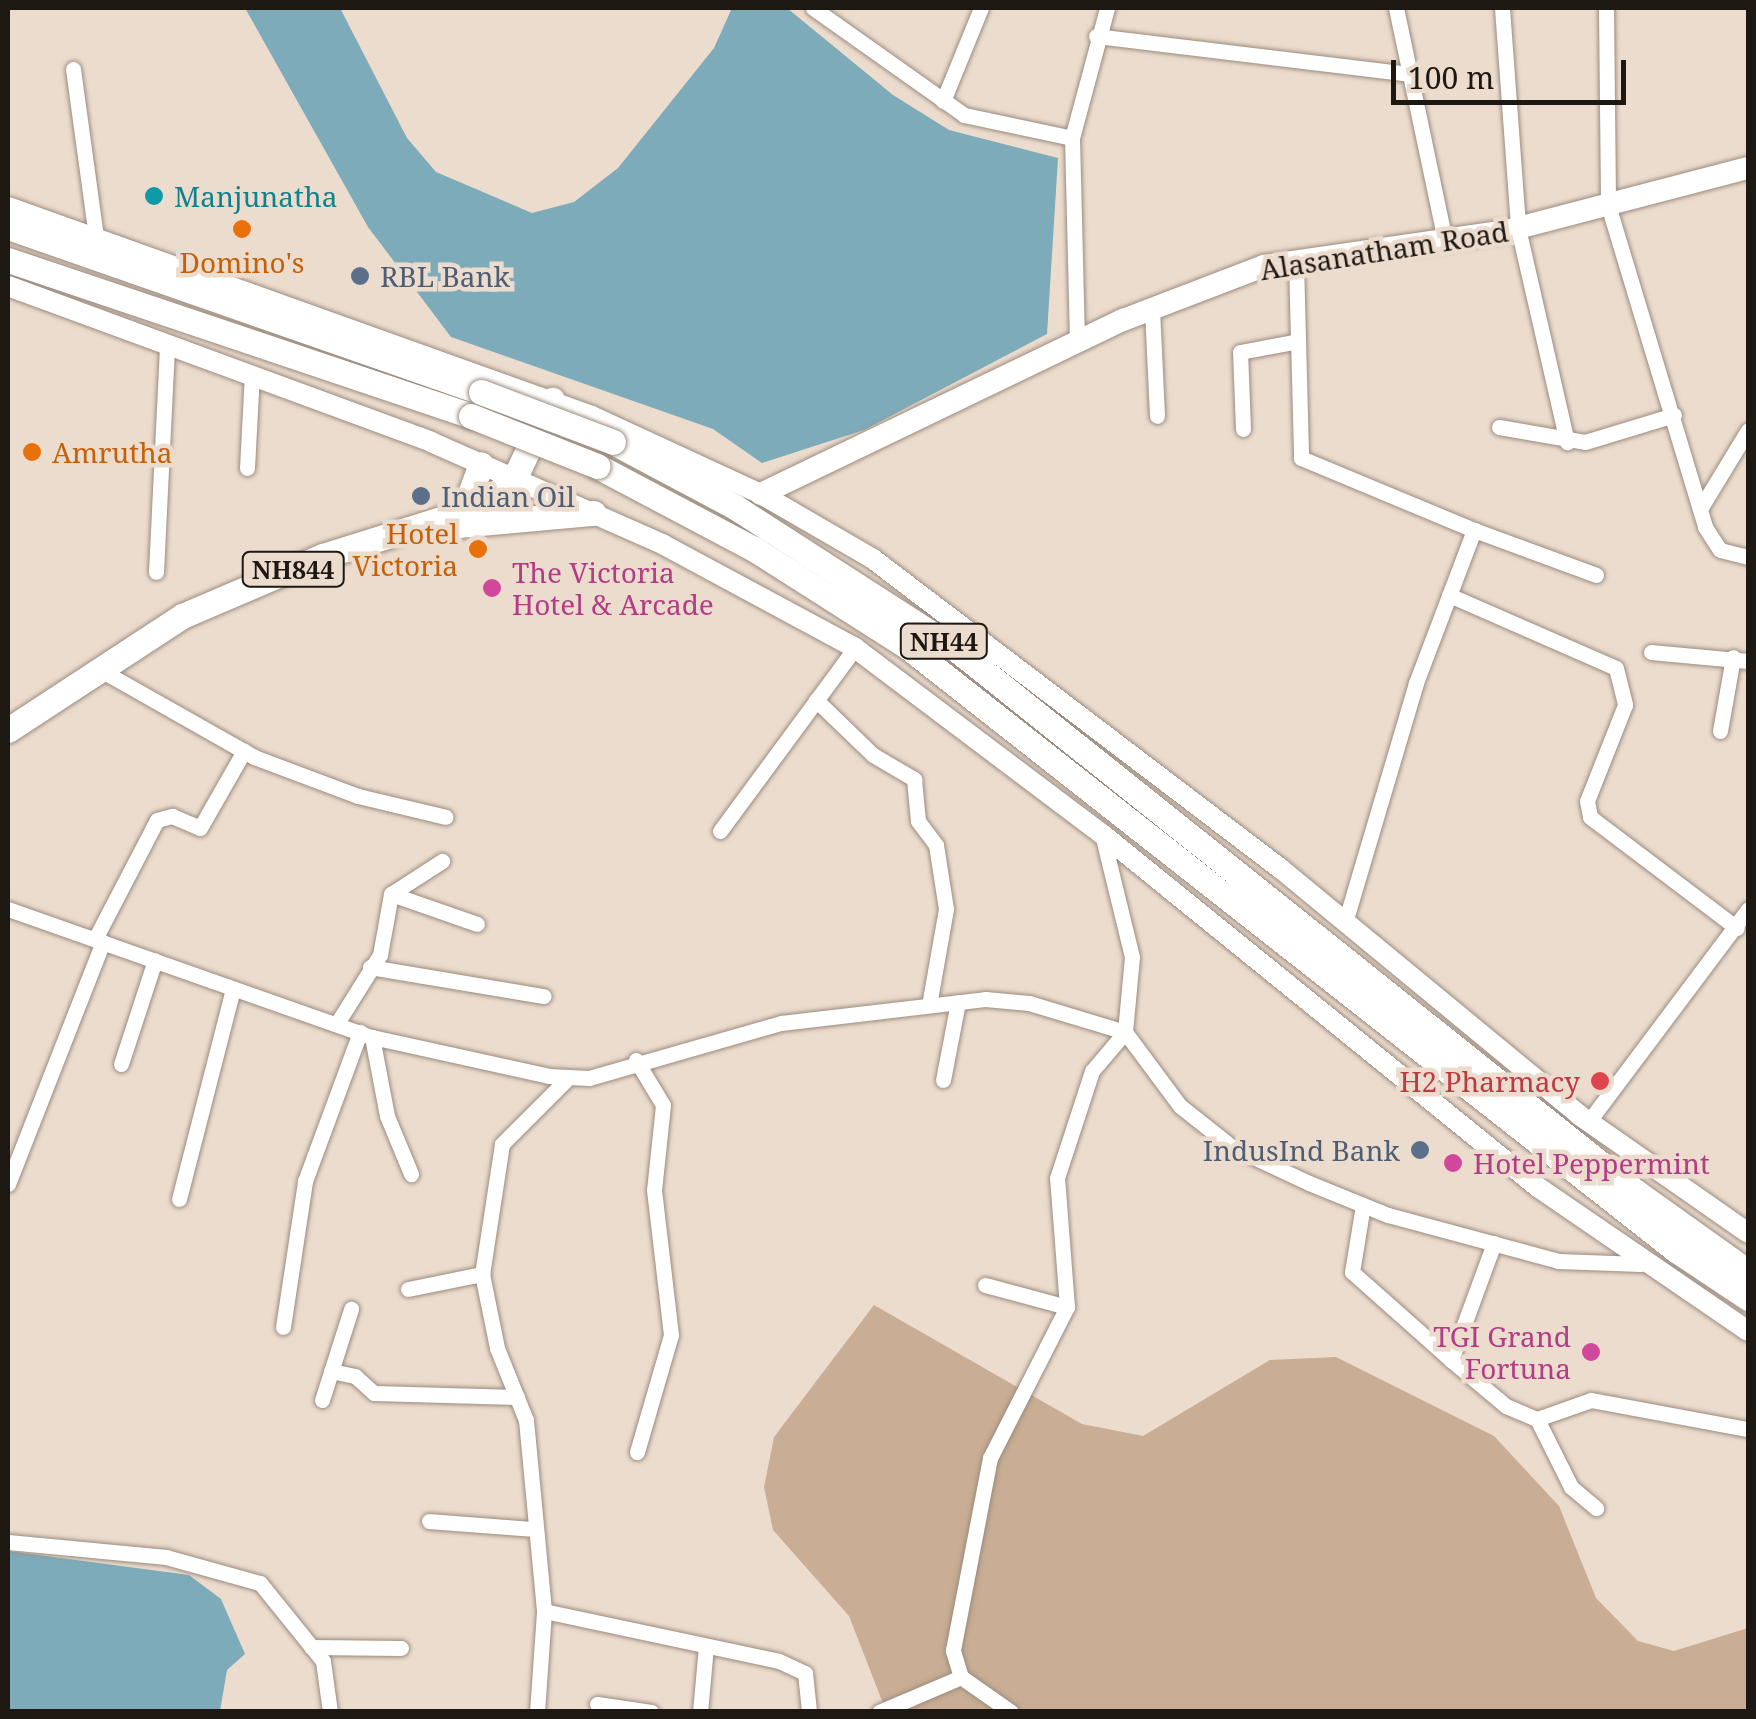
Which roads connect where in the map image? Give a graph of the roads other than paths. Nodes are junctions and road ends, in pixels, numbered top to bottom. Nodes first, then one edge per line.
1 (813, 8) edge
2 (980, 8) edge
3 (1106, 8) edge
4 (1396, 8) edge
5 (1502, 8) edge
6 (1606, 8) edge
7 (1096, 36) junction
8 (73, 69) dead end
9 (1410, 74) junction
10 (943, 101) junction
11 (1072, 138) junction
12 (1748, 168) edge
13 (1608, 206) junction
14 (8, 207) edge
15 (8, 227) edge
16 (1518, 228) junction
17 (96, 238) junction
18 (1445, 240) junction
19 (8, 260) edge
20 (1296, 262) junction
21 (8, 286) edge
22 (1152, 309) junction
23 (1298, 340) junction
24 (1077, 341) junction
25 (167, 343) junction
26 (252, 374) junction
27 (552, 400) junction
28 (476, 404) junction
29 (1674, 415) junction
30 (1158, 416) dead end
31 (1498, 426) dead end
32 (1244, 430) dead end
33 (1748, 430) edge
34 (1567, 442) junction
35 (482, 464) junction
36 (247, 468) dead end
37 (514, 479) junction
38 (761, 494) junction
39 (1700, 510) junction
40 (593, 513) junction
41 (462, 515) junction
42 (430, 528) junction
43 (1474, 530) junction
44 (1748, 557) edge
45 (156, 572) dead end
46 (1596, 575) dead end
47 (1449, 596) junction
48 (854, 648) junction
49 (1651, 652) dead end
50 (1741, 659) edge
51 (104, 672) junction
52 (816, 700) junction
53 (8, 730) edge
54 (1720, 732) dead end
55 (244, 752) junction
56 (446, 816) dead end
57 (720, 831) dead end
58 (1102, 834) junction
59 (442, 861) dead end
60 (391, 894) junction
61 (8, 909) edge
62 (1748, 909) edge
63 (1345, 922) junction
64 (477, 924) dead end
65 (1736, 928) junction
66 (99, 940) junction
67 (155, 960) junction
68 (370, 967) junction
69 (234, 989) junction
70 (544, 996) dead end
71 (958, 1002) junction
72 (929, 1004) junction
73 (338, 1020) junction
74 (1125, 1032) junction
75 (366, 1034) junction
76 (636, 1060) junction
77 (120, 1064) dead end
78 (569, 1077) junction
79 (943, 1080) dead end
80 (1589, 1121) junction
81 (412, 1174) dead end
82 (8, 1184) edge
83 (179, 1198) dead end
84 (1362, 1205) junction
85 (1748, 1233) edge
86 (1494, 1243) junction
87 (1641, 1264) junction
88 (1748, 1272) edge
89 (482, 1274) junction
90 (984, 1285) dead end
91 (408, 1289) dead end
92 (1748, 1298) edge
93 (1067, 1307) junction
94 (351, 1309) dead end
95 (283, 1327) dead end
96 (1748, 1331) edge
97 (1451, 1360) junction
98 (330, 1371) junction
99 (517, 1397) junction
100 (322, 1400) dead end
101 (1537, 1419) junction
102 (1748, 1429) edge
103 (637, 1452) dead end
104 (1596, 1508) dead end
105 (430, 1521) dead end
106 (534, 1529) junction
107 (8, 1542) edge
108 (544, 1611) junction
109 (311, 1646) junction
110 (706, 1646) junction
111 (401, 1648) dead end
112 (961, 1677) junction
113 (597, 1704) dead end
114 (330, 1712) edge
115 (537, 1712) edge
116 (651, 1712) edge
117 (700, 1712) edge
118 (809, 1712) edge
119 (879, 1712) edge
120 (1011, 1712) edge

1 - 10 street
2 - 10 street
3 - 7 street
4 - 9 street
5 - 16 street
6 - 13 street
7 - 9 street
7 - 11 street
8 - 17 street
9 - 18 street
10 - 11 street
11 - 24 street
12 - 13 main road, Alasanatham Road
13 - 16 main road, Alasanatham Road
13 - 29 street
14 - 17 street
15 - 28 highway, NH44
16 - 18 main road, Alasanatham Road
16 - 34 street
17 - 27 street
18 - 20 main road, Alasanatham Road
19 - 28 highway, NH44
20 - 22 main road, Alasanatham Road
20 - 23 street
21 - 25 street
22 - 24 main road, Alasanatham Road
22 - 30 street
23 - 32 street
23 - 43 street
24 - 38 main road, Alasanatham Road
25 - 26 street
25 - 45 street
26 - 35 street
26 - 36 street
27 - 37 highway, NH844
27 - 38 street
28 - 88 highway, NH44, bridge
28 - 92 highway, NH44, bridge
29 - 34 street
29 - 39 street
31 - 34 street
33 - 39 street
35 - 37 street
35 - 41 highway
37 - 40 street
37 - 41 highway, NH844
38 - 63 street
39 - 44 street
40 - 42 highway
40 - 48 street
41 - 42 highway, NH844
42 - 51 highway, NH844
43 - 46 street
43 - 47 street
47 - 63 street
47 - 65 street
48 - 52 street
48 - 58 street
49 - 50 street
50 - 54 street
51 - 53 highway, NH844
51 - 55 street
52 - 57 street
52 - 72 street
55 - 56 street
55 - 66 street
58 - 74 street
58 - 87 street
59 - 60 street
60 - 64 street
60 - 68 street
61 - 66 street
62 - 65 street
63 - 80 street
65 - 80 street
66 - 67 street
66 - 82 street
67 - 69 street
67 - 77 street
68 - 70 street
68 - 73 street
69 - 73 street
69 - 83 street
71 - 72 street
71 - 74 street
71 - 79 street
72 - 76 street
73 - 75 street
74 - 84 street
74 - 93 street
75 - 78 street
75 - 81 street
75 - 95 street
76 - 78 street
76 - 103 street
78 - 89 street
80 - 85 street
84 - 86 street
84 - 97 street
86 - 87 street
86 - 97 street
87 - 96 street
89 - 91 street
89 - 99 street
90 - 93 street
93 - 112 street
94 - 98 street
97 - 101 street
98 - 99 street
98 - 100 street
99 - 106 street
101 - 102 street
101 - 104 street
105 - 106 street
106 - 108 street
107 - 109 street
108 - 110 street
108 - 115 street
109 - 111 street
109 - 114 street
110 - 117 street
110 - 118 street
112 - 119 street
112 - 120 street
113 - 116 street

